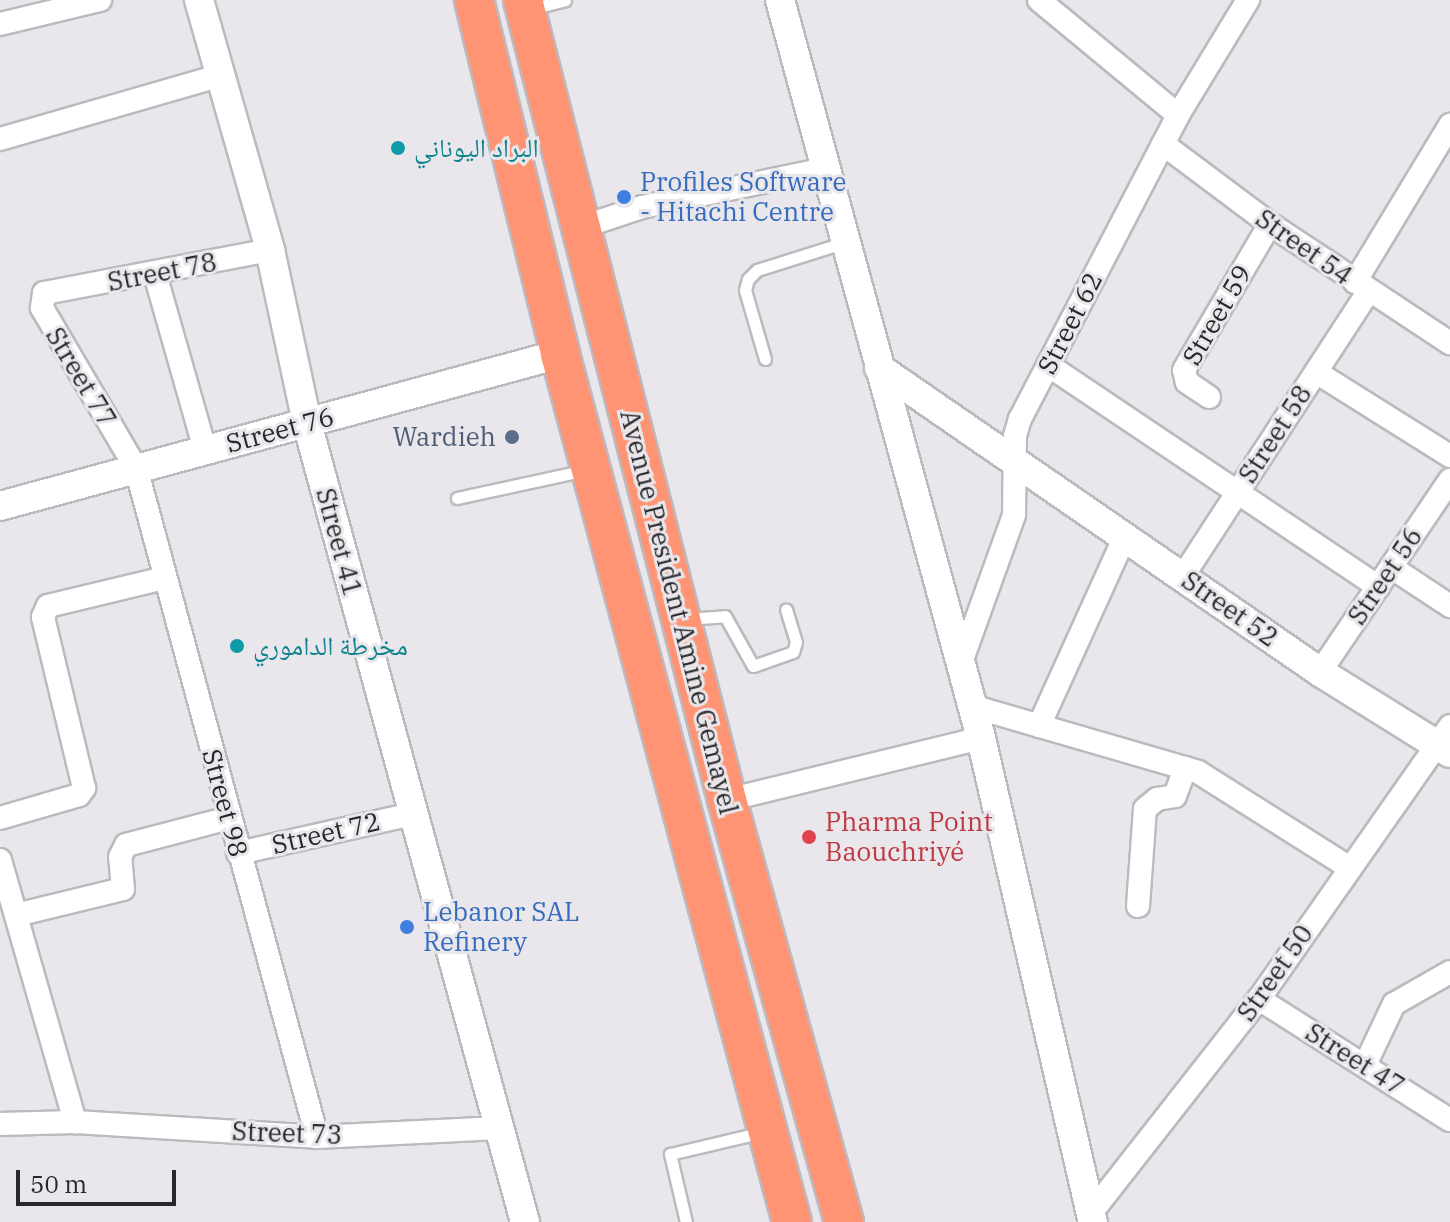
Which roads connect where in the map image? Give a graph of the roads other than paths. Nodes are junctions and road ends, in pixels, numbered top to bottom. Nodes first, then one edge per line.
1 (100, 0) edge
2 (199, 0) edge
3 (474, 0) edge
4 (565, 0) edge
5 (1039, 0) edge
6 (1248, 0) edge
7 (781, 1) edge
8 (524, 5) edge
9 (0, 24) edge
10 (218, 76) junction
11 (1178, 115) junction
12 (1450, 125) edge
13 (0, 139) edge
14 (1163, 144) junction
15 (826, 169) junction
16 (1270, 224) junction
17 (582, 227) junction
18 (846, 242) junction
19 (270, 250) junction
20 (155, 274) junction
21 (1361, 287) junction
22 (55, 293) joint
23 (1446, 334) edge
24 (560, 354) junction
25 (765, 359) dead end
26 (1048, 365) junction
27 (879, 368) junction
28 (1316, 372) junction
29 (1209, 397) dead end
30 (307, 423) junction
31 (205, 449) junction
32 (1450, 456) edge
33 (1014, 459) junction
34 (136, 468) junction
35 (591, 469) junction
36 (1450, 480) edge
37 (1237, 492) junction
38 (457, 498) dead end
39 (0, 506) edge
40 (656, 526) junction
41 (1125, 536) junction
42 (1391, 567) junction
43 (1183, 576) junction
44 (165, 578) junction
45 (1378, 587) junction
46 (1450, 606) edge
47 (786, 610) dead end
48 (686, 636) junction
49 (959, 669) junction
50 (1320, 672) junction
51 (971, 706) junction
52 (1039, 726) junction
53 (981, 738) junction
54 (1446, 741) edge
55 (1185, 768) junction
56 (727, 800) junction
57 (413, 814) junction
58 (0, 818) edge
59 (229, 818) junction
60 (238, 853) junction
61 (0, 860) edge
62 (1350, 868) junction
63 (1138, 906) dead end
64 (16, 915) junction
65 (1450, 972) edge
66 (1259, 999) junction
67 (1365, 1065) junction
68 (1450, 1120) edge
69 (75, 1122) junction
70 (0, 1124) edge
71 (500, 1128) junction
72 (768, 1130) junction
73 (317, 1137) junction
74 (1092, 1218) edge
75 (525, 1222) edge
76 (686, 1222) edge
77 (792, 1222) edge
78 (844, 1222) edge

1 - 9 street
2 - 10 street, Street 41
3 - 24 highway, Avenue President Amine Gemayel
4 - 8 lane
5 - 11 street
6 - 11 street, Street 62
7 - 15 street
8 - 17 highway, Avenue President Amine Gemayel
10 - 13 street
10 - 19 street, Street 41
11 - 14 street, Street 62
12 - 21 street, Street 58
14 - 16 street, Street 54
14 - 26 street, Street 62
15 - 17 street
15 - 18 street
16 - 21 street, Street 54
16 - 29 street, Street 59
17 - 40 highway, Avenue President Amine Gemayel
18 - 25 lane
18 - 27 street
19 - 20 street, Street 78
19 - 30 street, Street 41
20 - 22 street, Street 78
20 - 31 street
21 - 23 street, Street 54
21 - 28 street, Street 58
22 - 34 street, Street 77
24 - 30 street, Street 76
24 - 35 highway, Avenue President Amine Gemayel
24 - 40 highway
26 - 33 street, Street 62
26 - 37 street
27 - 33 street, Street 52
27 - 49 street
28 - 32 street
28 - 37 street, Street 58
30 - 31 street, Street 76
30 - 57 street, Street 41
31 - 34 street, Street 76
33 - 41 street, Street 52
33 - 49 street, Street 62
34 - 39 street, Street 76
34 - 44 street, Street 98
35 - 38 lane
35 - 72 highway, Avenue President Amine Gemayel
36 - 42 street, Street 56
37 - 43 street, Street 58
37 - 45 street
40 - 48 highway, Avenue President Amine Gemayel
41 - 43 street, Street 52
41 - 52 street
42 - 45 street, Street 56
42 - 46 street
43 - 50 street, Street 52
44 - 58 street
44 - 59 street, Street 98
45 - 50 street, Street 56
47 - 48 lane
48 - 56 highway, Avenue President Amine Gemayel
49 - 51 street
50 - 54 street, Street 52
51 - 52 street
51 - 53 street
52 - 55 street
53 - 56 street
53 - 74 street
54 - 62 street, Street 50
55 - 62 street
55 - 63 street
56 - 78 highway, Avenue President Amine Gemayel
57 - 60 street, Street 72
57 - 71 street, Street 41
59 - 60 street, Street 98
59 - 64 street
60 - 73 street, Street 98
61 - 64 street
62 - 66 street, Street 50
64 - 69 street
65 - 67 street
66 - 67 street, Street 47
66 - 74 street, Street 50
67 - 68 street, Street 47
69 - 70 street, Street 73
69 - 73 street, Street 73
71 - 73 street, Street 73
71 - 75 street, Street 41
72 - 76 lane
72 - 77 highway, Avenue President Amine Gemayel

